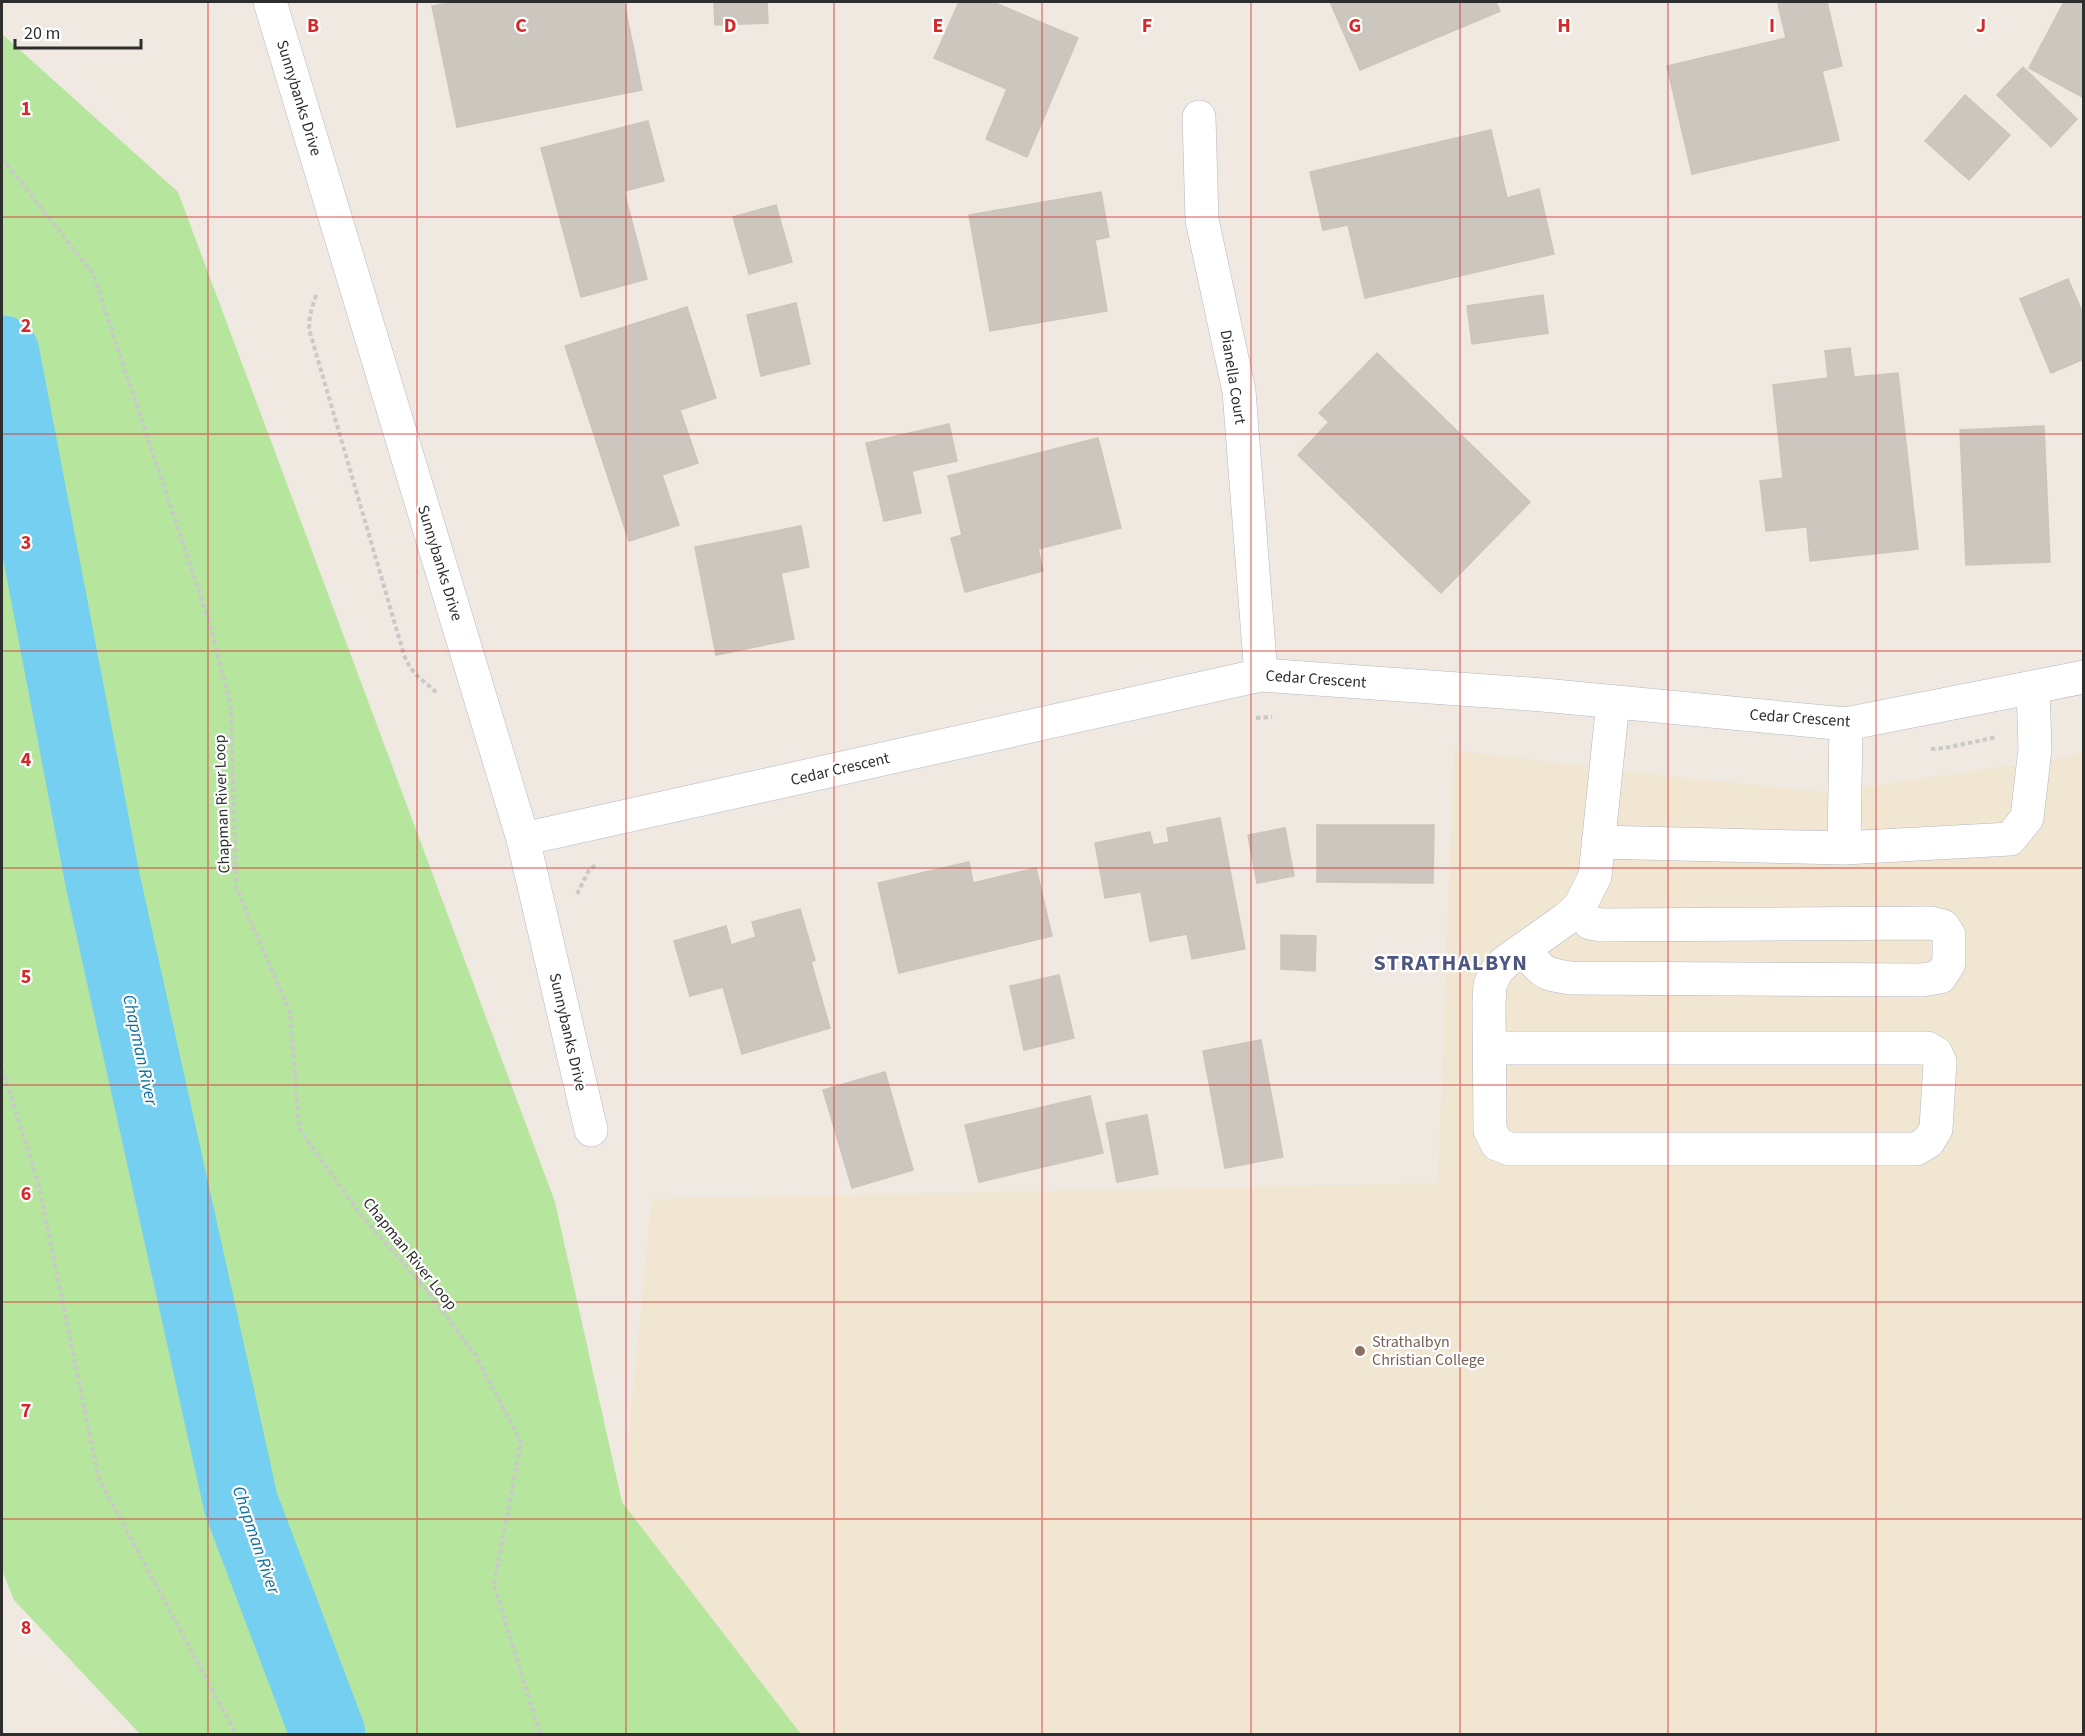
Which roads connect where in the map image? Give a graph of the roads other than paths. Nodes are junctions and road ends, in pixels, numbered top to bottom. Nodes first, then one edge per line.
1 (270, 2) edge
2 (1199, 117) dead end
3 (1261, 675) junction
4 (2084, 677) edge
5 (2033, 687) junction
6 (1612, 702) junction
7 (1846, 724) junction
8 (523, 839) junction
9 (1598, 842) junction
10 (1844, 848) junction
11 (1577, 909) junction
12 (1525, 948) junction
13 (1490, 1048) junction
14 (591, 1130) dead end

1 - 8 street, Sunnybanks Drive
2 - 3 street, Dianella Court
3 - 6 street, Cedar Crescent
3 - 8 street, Cedar Crescent
4 - 5 street, Cedar Crescent
5 - 7 street, Cedar Crescent
5 - 10 street
6 - 7 street, Cedar Crescent
6 - 9 street
7 - 10 street
8 - 14 street, Sunnybanks Drive
9 - 10 street
9 - 11 street
11 - 12 street
11 - 12 street
12 - 13 street
13 - 13 street

